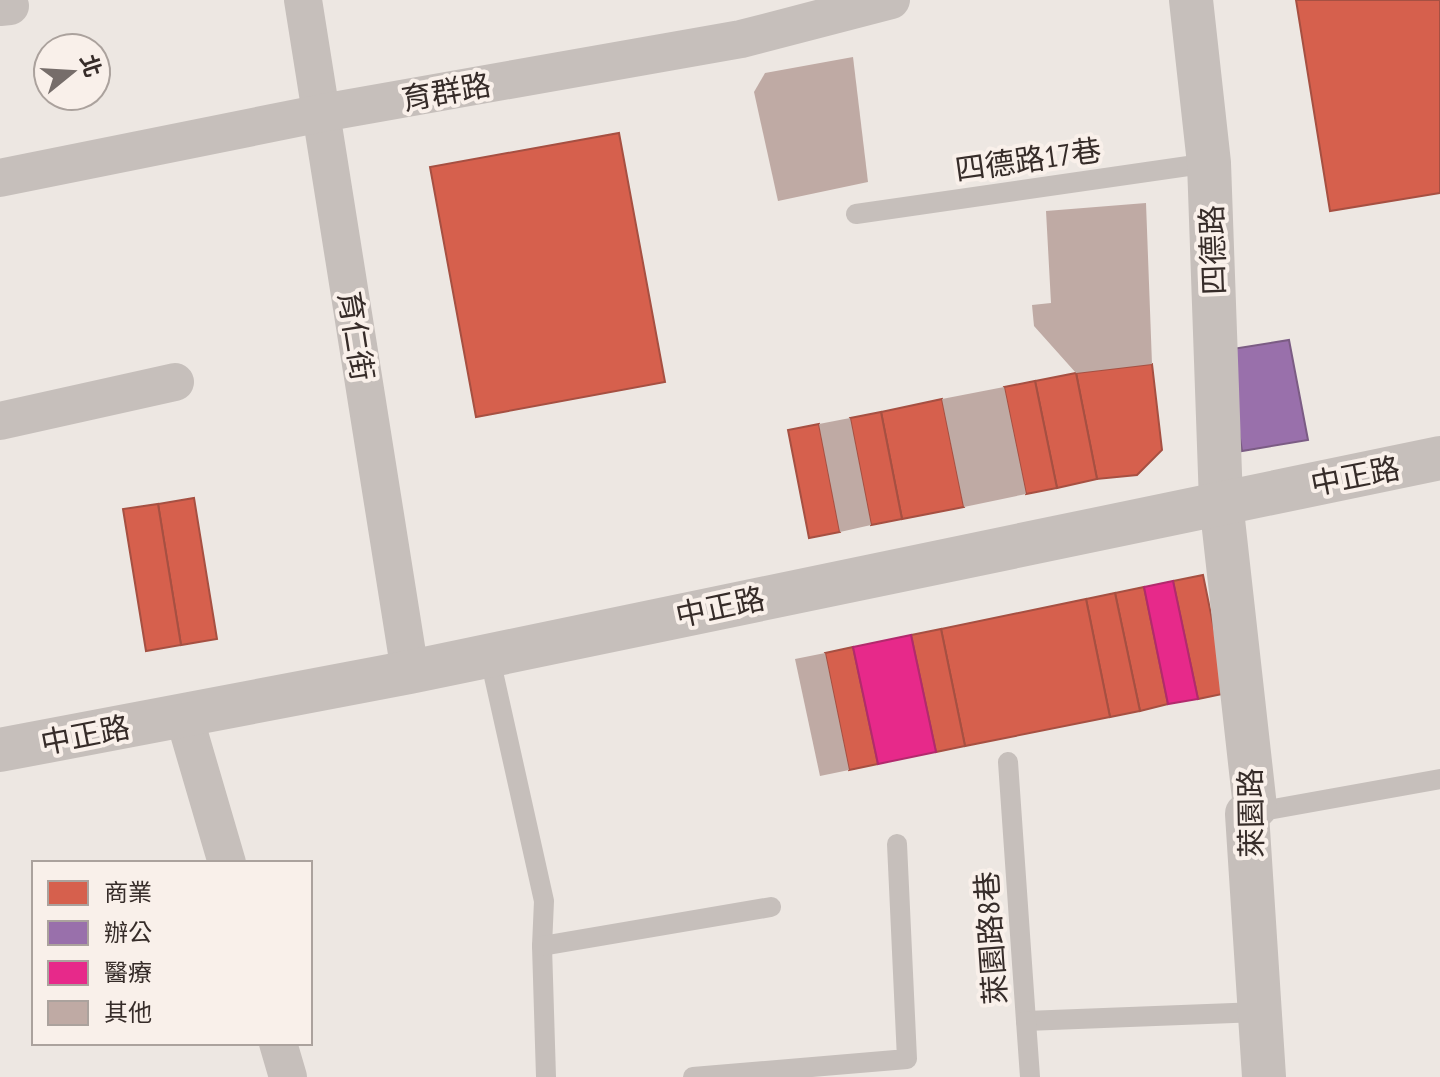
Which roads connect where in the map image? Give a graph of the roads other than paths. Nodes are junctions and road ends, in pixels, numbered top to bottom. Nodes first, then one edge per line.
1 (303, 0) edge
2 (891, 0) edge
3 (1191, 0) edge
4 (322, 113) junction
5 (1209, 163) junction
6 (0, 178) edge
7 (856, 214) dead end
8 (175, 382) dead end
9 (0, 421) edge
10 (1440, 458) edge
11 (1221, 502) junction
12 (489, 654) junction
13 (410, 672) junction
14 (184, 716) junction
15 (0, 750) edge
16 (1008, 762) dead end
17 (1440, 779) edge
18 (1247, 814) junction
19 (897, 844) dead end
20 (226, 861) edge
21 (771, 907) dead end
22 (542, 946) junction
23 (1259, 1012) junction
24 (1026, 1021) junction
25 (279, 1045) edge
26 (288, 1077) edge
27 (546, 1077) edge
28 (693, 1077) edge
29 (1030, 1077) edge
30 (1264, 1077) edge

1 - 4 street, 育仁街
2 - 4 street, 育群路
3 - 5 street, 四德路
4 - 6 street, 育群路
4 - 13 street, 育仁街
5 - 7 lane, 四德路17巷
5 - 11 street, 四德路
8 - 9 street
10 - 11 street, 中正路
11 - 12 street, 中正路
11 - 18 street, 萊園路
12 - 13 street, 中正路
12 - 22 lane
13 - 14 street, 中正路
14 - 15 street, 中正路
14 - 20 street
16 - 24 lane, 萊園路8巷
17 - 18 lane
18 - 23 street, 萊園路
19 - 28 lane
21 - 22 lane
22 - 27 lane
23 - 24 lane, 萊園路8巷
23 - 30 street, 萊園路
24 - 29 lane
25 - 26 street

